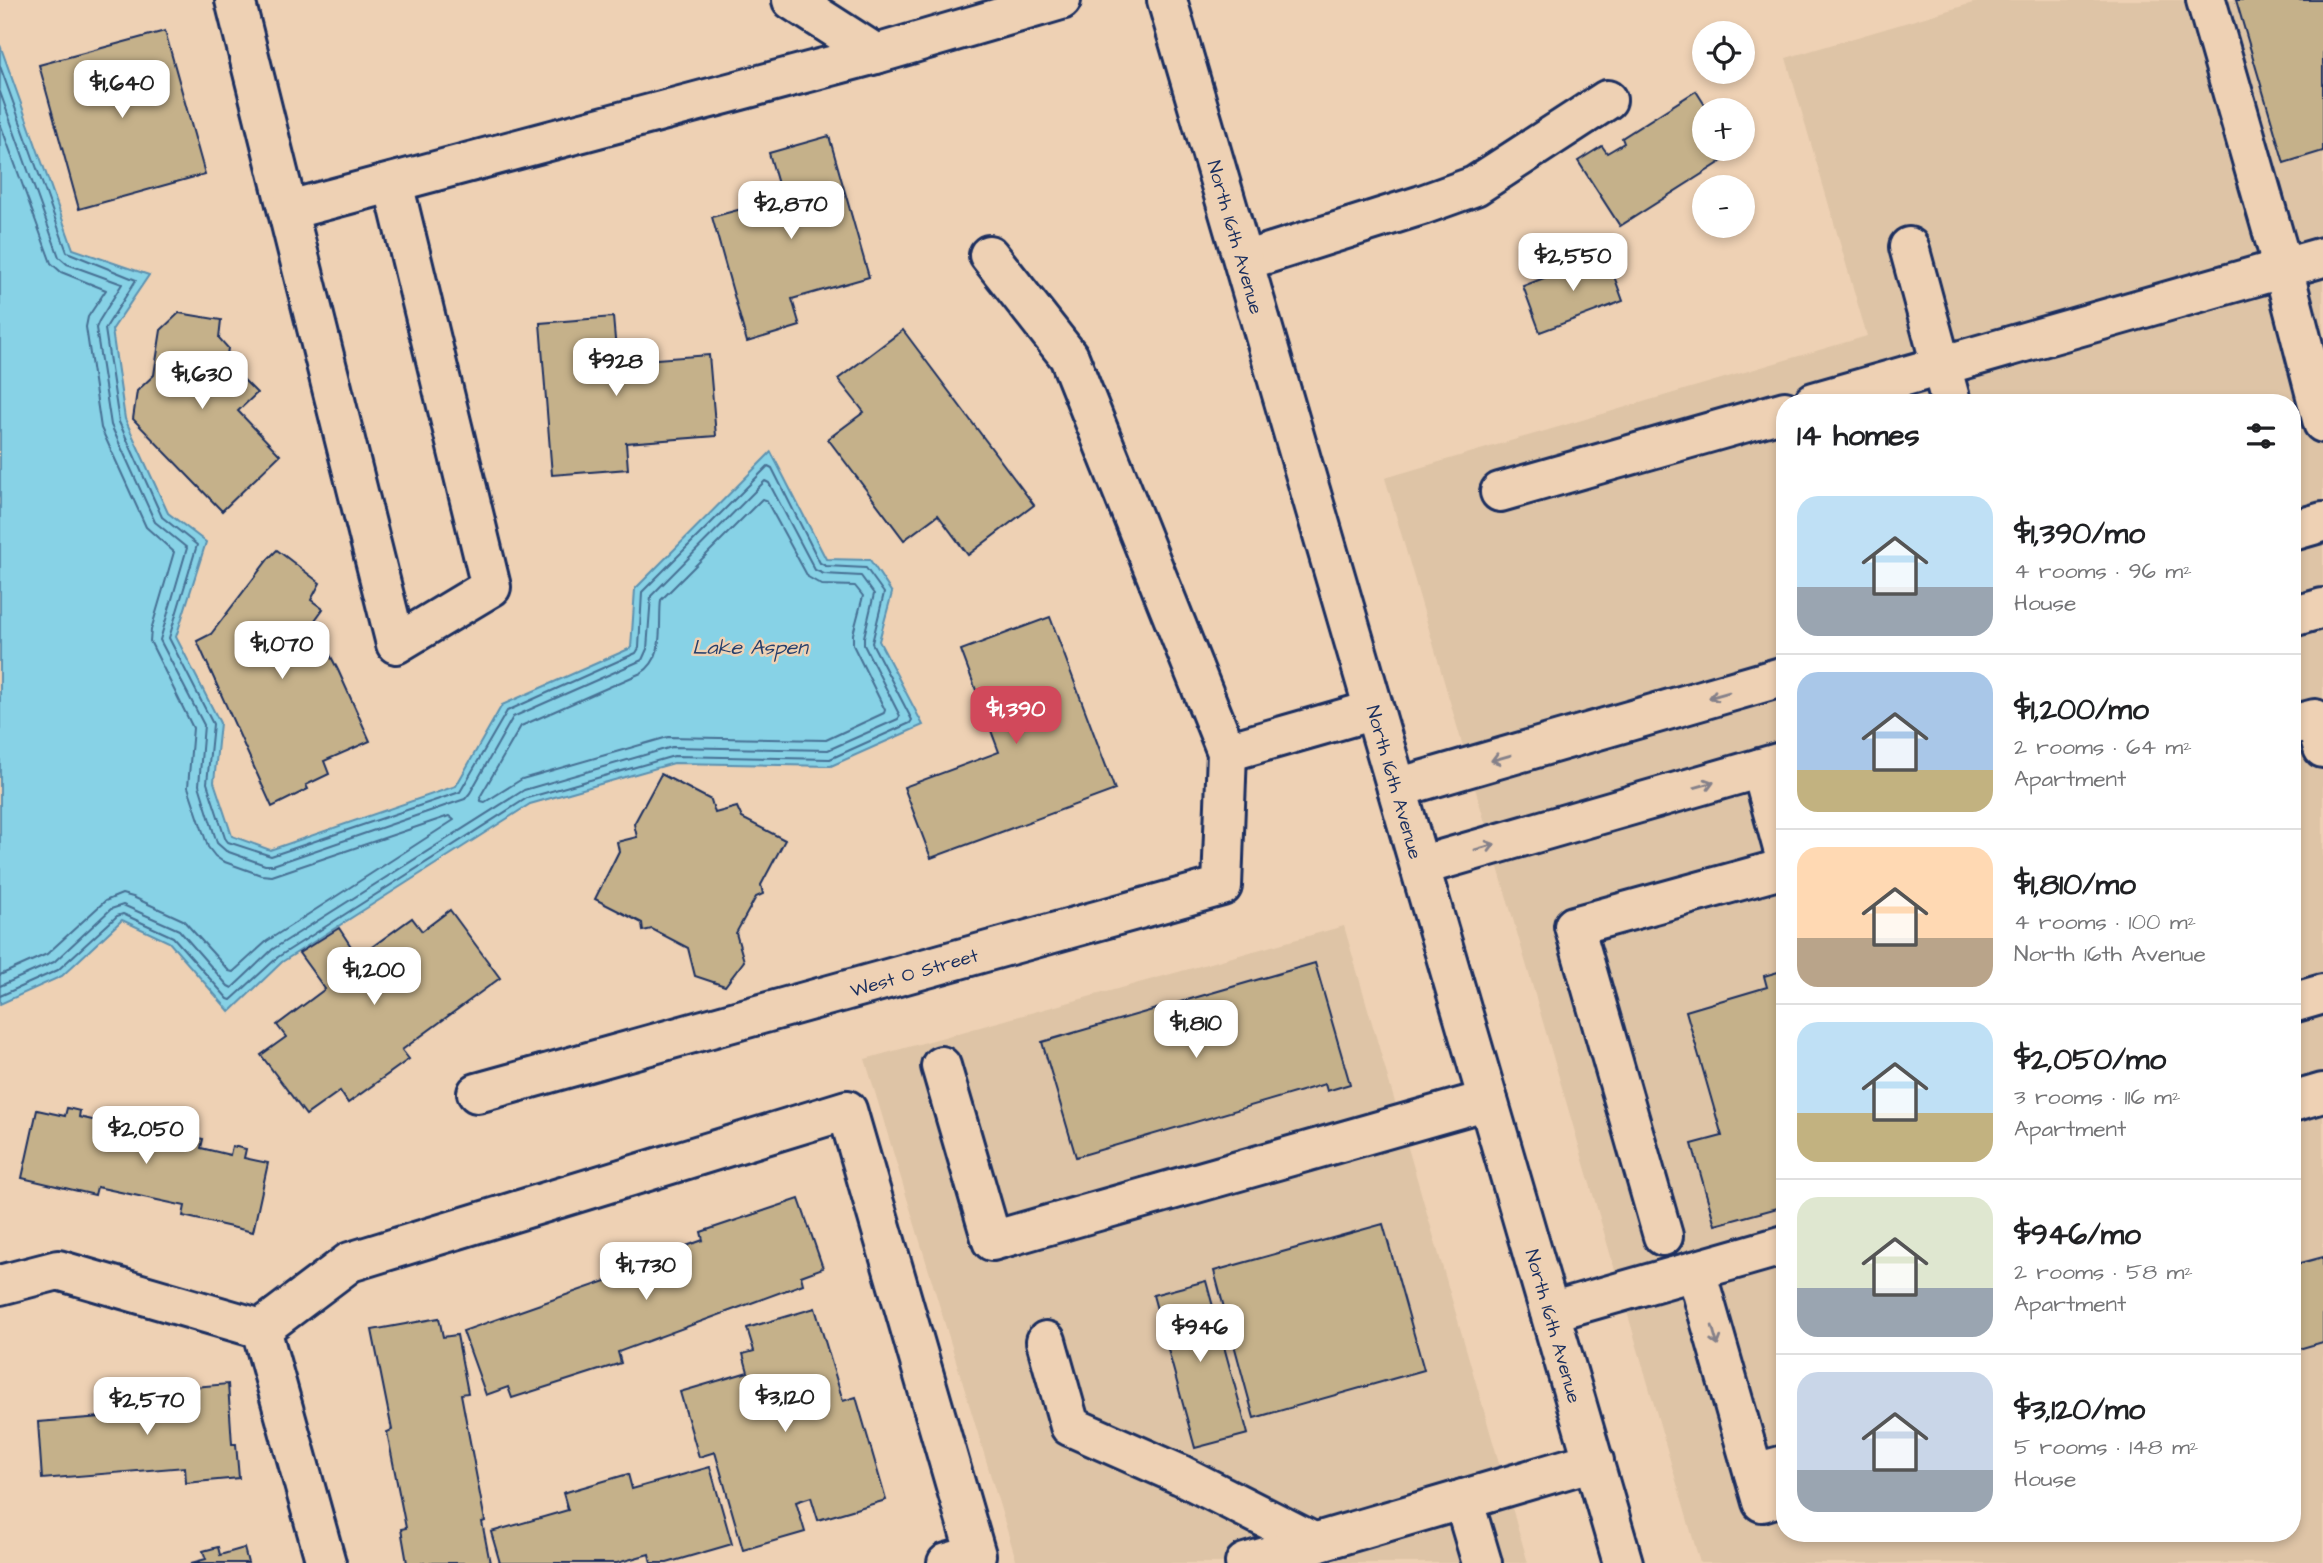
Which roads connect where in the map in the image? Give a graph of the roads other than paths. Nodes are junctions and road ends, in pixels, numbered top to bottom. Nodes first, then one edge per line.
1 (235, 0) edge
2 (792, 0) edge
3 (1061, 0) edge
4 (1167, 0) edge
5 (2206, 0) edge
6 (876, 54) junction
7 (1606, 100) dead end
8 (393, 183) junction
9 (289, 211) junction
10 (1909, 247) dead end
11 (989, 255) dead end
12 (2323, 257) edge
13 (1244, 261) junction
14 (2283, 268) junction
15 (1941, 367) junction
16 (1843, 394) edge
17 (1949, 394) edge
18 (1776, 414) edge
19 (2323, 423) edge
20 (1500, 492) dead end
21 (2323, 522) edge
22 (2301, 528) edge
23 (2323, 608) edge
24 (2301, 614) edge
25 (1776, 679) edge
26 (1374, 710) junction
27 (2301, 723) edge
28 (2323, 748) edge
29 (1227, 752) junction
30 (1773, 765) edge
31 (1397, 788) junction
32 (1776, 788) edge
33 (1420, 866) junction
34 (1776, 870) edge
35 (2323, 994) edge
36 (2301, 1000) edge
37 (941, 1066) dead end
38 (477, 1093) dead end
39 (2323, 1093) edge
40 (2301, 1099) edge
41 (1488, 1100) junction
42 (1663, 1236) dead end
43 (1776, 1248) edge
44 (1696, 1271) junction
45 (0, 1285) edge
46 (1550, 1312) junction
47 (261, 1329) junction
48 (1046, 1341) dead end
49 (1594, 1461) junction
50 (1769, 1469) edge
51 (1776, 1498) edge
52 (1463, 1499) junction
53 (1315, 1543) junction
54 (326, 1563) edge
55 (947, 1563) edge
56 (1245, 1563) edge
57 (1482, 1563) edge
58 (1623, 1563) edge

1 - 9 main road
2 - 6 main road
3 - 6 main road
4 - 13 main road, North 16th Avenue
5 - 14 main road
6 - 8 main road
7 - 13 main road
8 - 9 main road
8 - 9 main road
10 - 15 main road
11 - 29 main road
12 - 14 main road
13 - 26 main road, North 16th Avenue
14 - 15 main road
14 - 19 main road
15 - 16 main road
15 - 17 main road
18 - 20 main road
21 - 22 main road
23 - 24 main road
25 -> 31 main road
26 - 29 main road
26 - 31 main road, North 16th Avenue
27 - 28 main road
29 - 38 main road, West O Street
30 - 32 main road
33 -> 30 main road
31 - 33 main road, North 16th Avenue
33 - 41 main road, North 16th Avenue
34 - 42 main road
35 - 36 main road
37 - 41 main road
39 - 40 main road
41 - 46 main road, North 16th Avenue
43 - 44 main road
44 - 46 main road
44 -> 50 main road
45 - 47 main road
46 - 49 main road, North 16th Avenue
47 - 54 main road
47 - 55 main road
48 - 53 main road
49 - 52 main road
49 - 58 main road, North 16th Avenue
50 - 51 main road
52 - 53 main road
52 - 57 main road
53 - 56 main road

